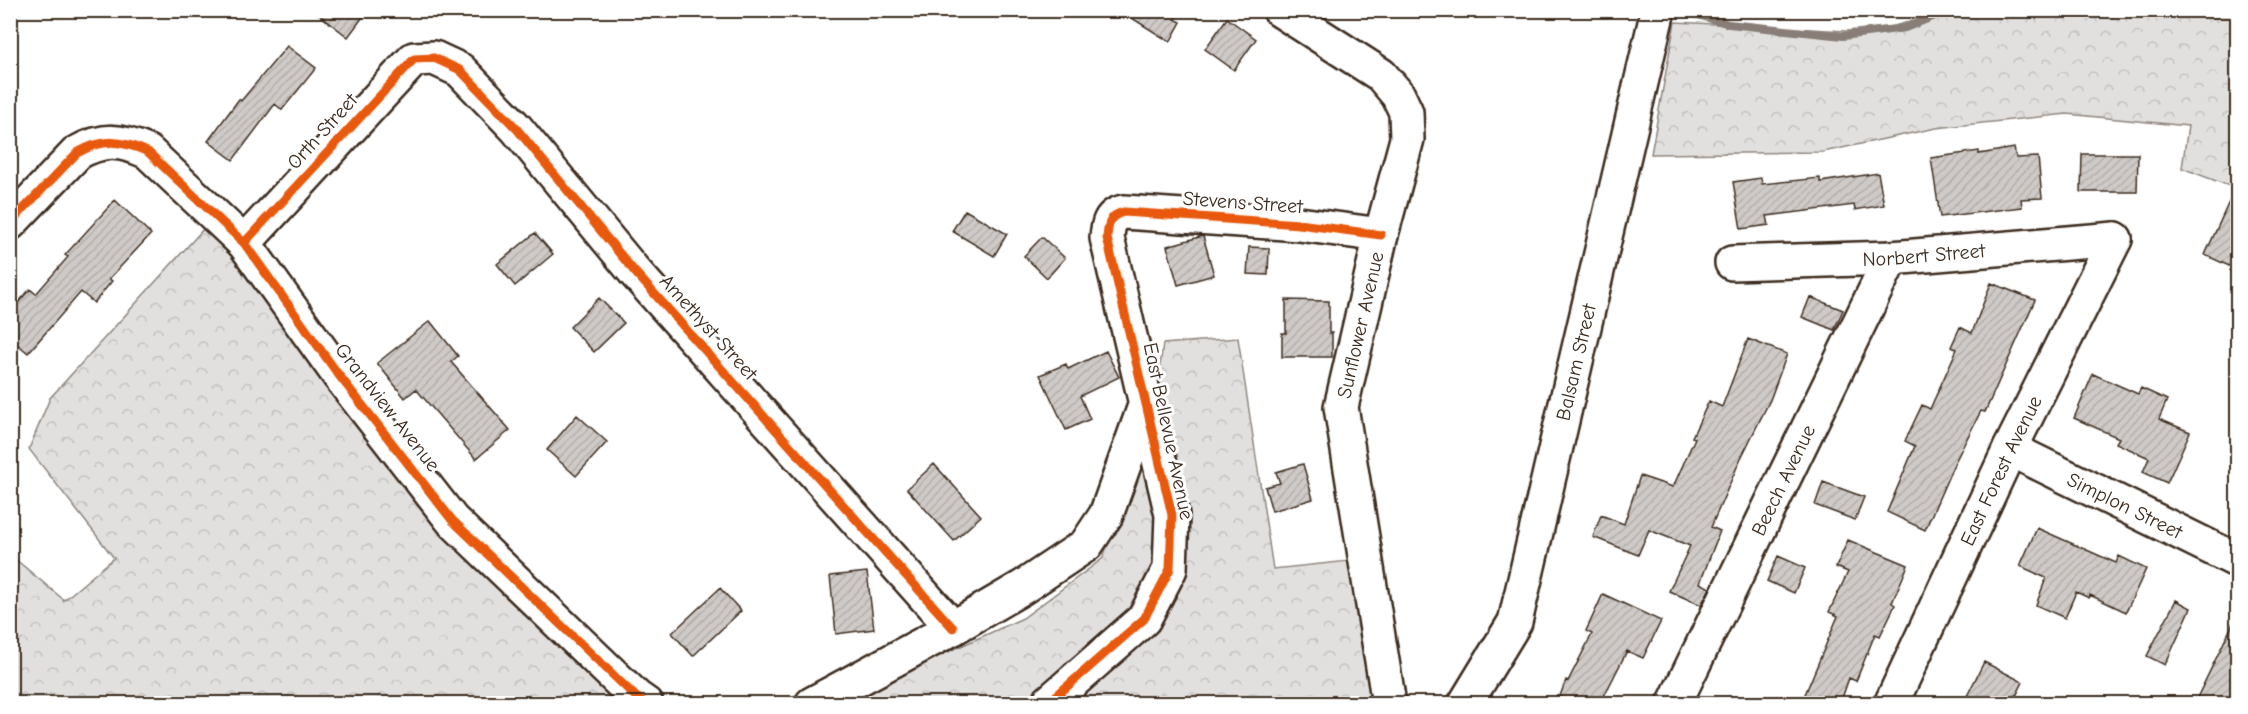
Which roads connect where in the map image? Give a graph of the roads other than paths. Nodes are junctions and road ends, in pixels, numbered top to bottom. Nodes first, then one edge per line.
1 (1280, 10) edge
2 (1658, 10) edge
3 (434, 58) joint
4 (10, 223) edge
5 (1108, 225) joint
6 (1381, 235) junction
7 (2115, 240) joint
8 (244, 243) junction
9 (1891, 258) junction
10 (1732, 263) dead end
11 (1146, 403) junction
12 (2010, 449) junction
13 (2238, 561) edge
14 (953, 628) junction
15 (646, 704) edge
16 (812, 704) edge
17 (1047, 704) edge
18 (1389, 704) edge
19 (1465, 704) edge
20 (1674, 704) edge
21 (1891, 704) edge

1 - 6 street, Sunflower Avenue
2 - 19 street, Balsam Street
3 - 8 street, Orth Street
3 - 14 street, Amethyst Street
4 - 8 street, Grandview Avenue
5 - 6 street, Stevens Street
5 - 11 street, East Bellevue Avenue
6 - 18 street, Sunflower Avenue
7 - 9 street, Norbert Street
7 - 12 street, East Forest Avenue
8 - 15 street, Grandview Avenue
9 - 10 street, Norbert Street
9 - 20 street, Beech Avenue
11 - 14 street
11 - 17 street, East Bellevue Avenue
12 - 13 street, Simplon Street
12 - 21 street, East Forest Avenue
14 - 16 street

